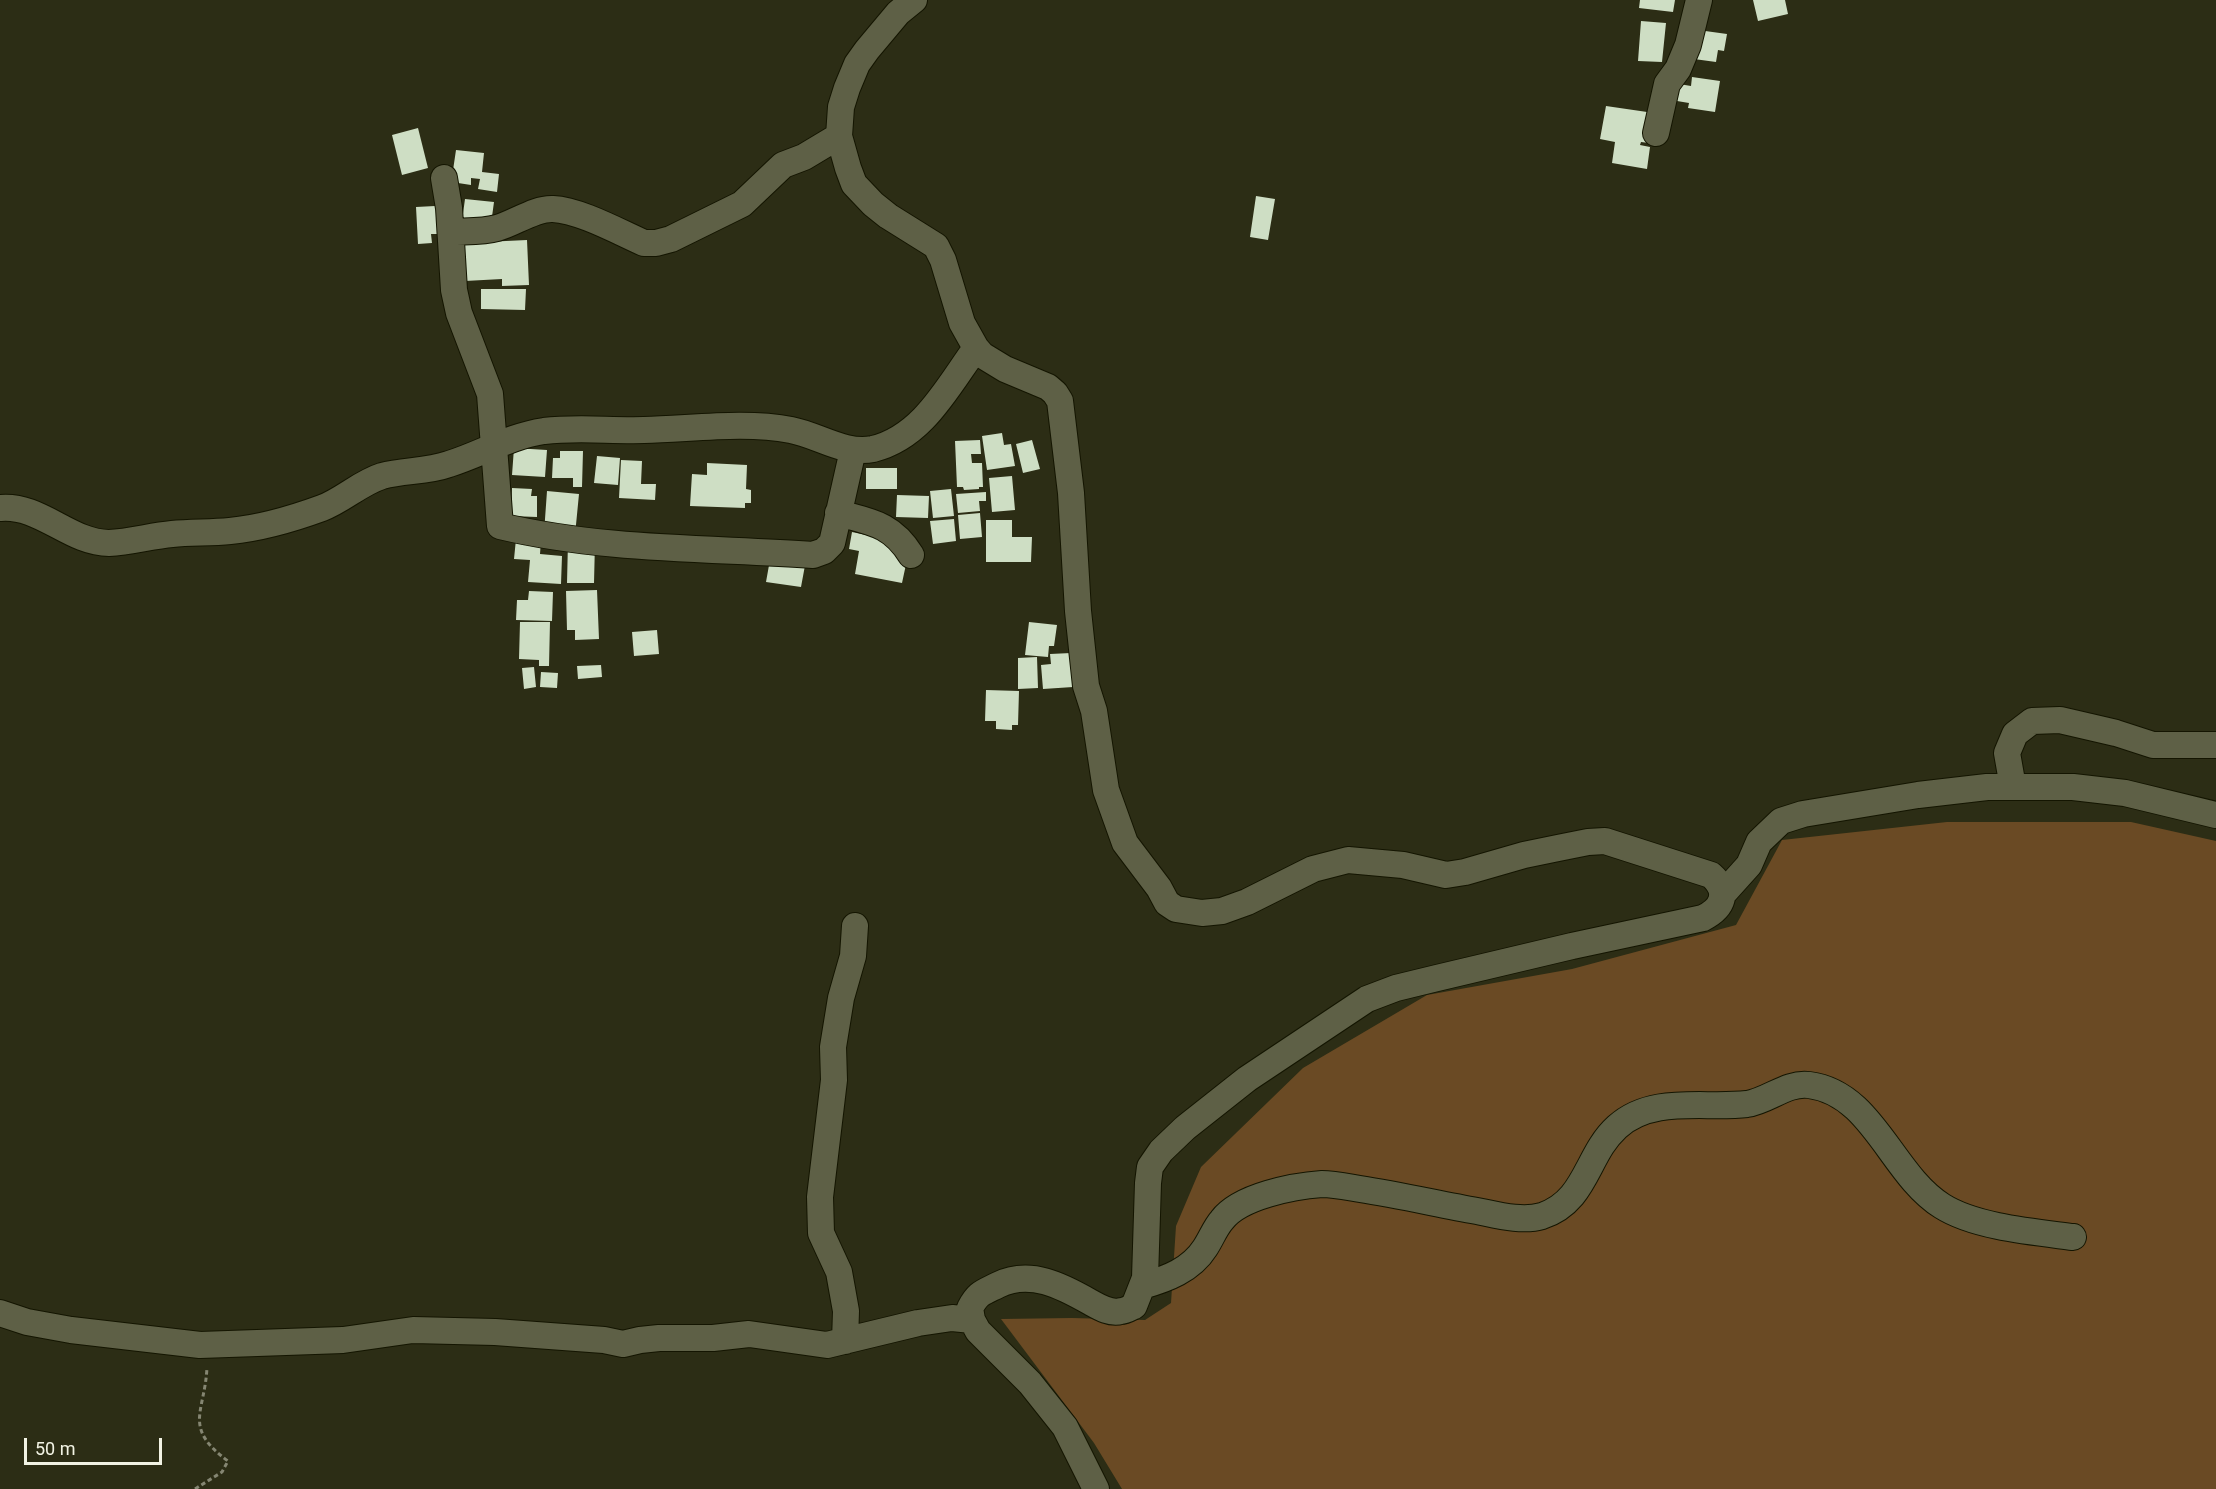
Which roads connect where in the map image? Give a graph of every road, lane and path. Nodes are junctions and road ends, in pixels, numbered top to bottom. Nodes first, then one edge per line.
1 (914, 0) edge
2 (1700, 0) edge
3 (1656, 133) dead end
4 (839, 136) junction
5 (444, 178) dead end
6 (451, 232) junction
7 (976, 348) junction
8 (495, 445) junction
9 (853, 450) junction
10 (0, 508) edge
11 (838, 513) junction
12 (911, 555) dead end
13 (2216, 745) edge
14 (2013, 787) junction
15 (2216, 815) edge
16 (1722, 895) junction
17 (855, 926) dead end
18 (2073, 1237) dead end
19 (1142, 1286) junction
20 (0, 1313) edge
21 (972, 1320) junction
22 (845, 1341) junction
23 (208, 1344) junction
24 (195, 1489) edge
25 (1096, 1489) edge

1 - 4 street
2 - 3 street
4 - 6 street
4 - 7 street
5 - 6 street
6 - 8 street
7 - 9 street
7 - 16 street
8 - 9 street
8 - 10 street
8 - 11 street
9 - 11 street
11 - 12 street
13 - 14 street
14 - 15 street
14 - 16 street
16 - 19 street
17 - 22 street
18 - 19 street
19 - 21 street
20 - 23 street
21 - 22 street
21 - 25 street
22 - 23 street
23 - 24 path

